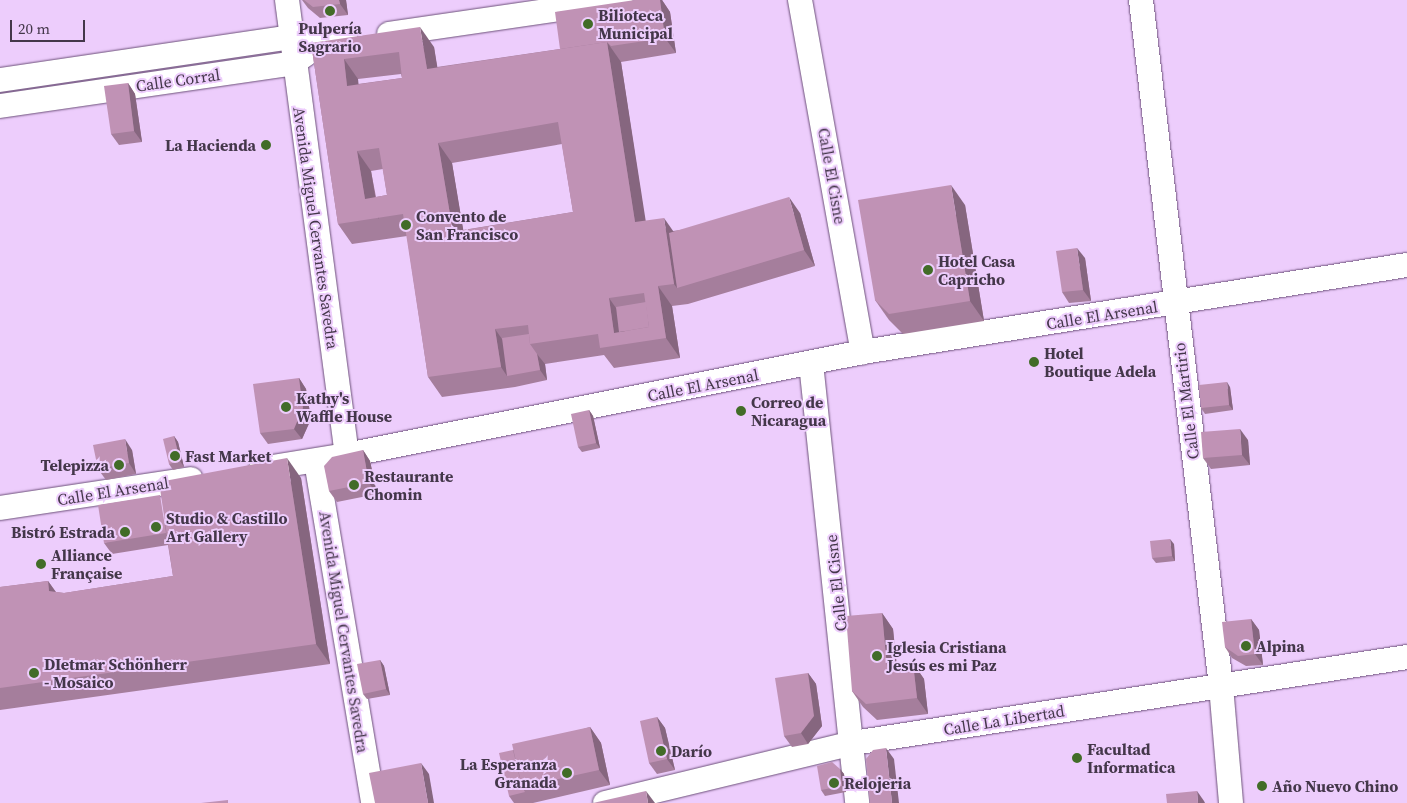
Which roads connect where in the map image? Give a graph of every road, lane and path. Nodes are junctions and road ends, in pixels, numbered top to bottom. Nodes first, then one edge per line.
1 (287, 0) edge
2 (620, 0) edge
3 (800, 0) edge
4 (1141, 0) edge
5 (291, 37) junction
6 (320, 44) junction
7 (293, 64) junction
8 (0, 80) edge
9 (0, 106) edge
10 (1407, 265) edge
11 (1174, 304) junction
12 (863, 352) junction
13 (811, 363) junction
14 (347, 455) junction
15 (316, 461) junction
16 (0, 508) edge
17 (1407, 657) edge
18 (1221, 686) junction
19 (853, 743) junction
20 (620, 801) edge
21 (373, 803) edge
22 (857, 803) edge
23 (1232, 803) edge

1 - 5 street, Avenida Miguel Cervantes Savedra
2 - 6 street, Calle Corral
3 - 12 street, Calle El Cisne
4 - 11 street, Calle El Martirio
5 - 6 street, Calle Corral
5 - 7 street, Avenida Miguel Cervantes Savedra
5 - 8 street, Calle Corral
6 - 7 street, Calle Corral
7 - 9 street, Calle Corral
7 - 14 street, Avenida Miguel Cervantes Savedra
10 - 11 street, Calle El Arsenal
11 - 12 street, Calle El Arsenal
11 - 18 street, Calle El Martirio
12 - 13 street, Calle El Arsenal
13 - 14 street, Calle El Arsenal
13 - 19 street, Calle El Cisne
14 - 15 street, Calle El Arsenal
15 - 16 street, Calle El Arsenal
15 - 21 street, Avenida Miguel Cervantes Savedra
17 - 18 street, Calle La Libertad
18 - 19 street, Calle La Libertad
18 - 23 street, Calle El Martirio
19 - 20 street, Calle La Libertad
19 - 22 street, Calle El Cisne

